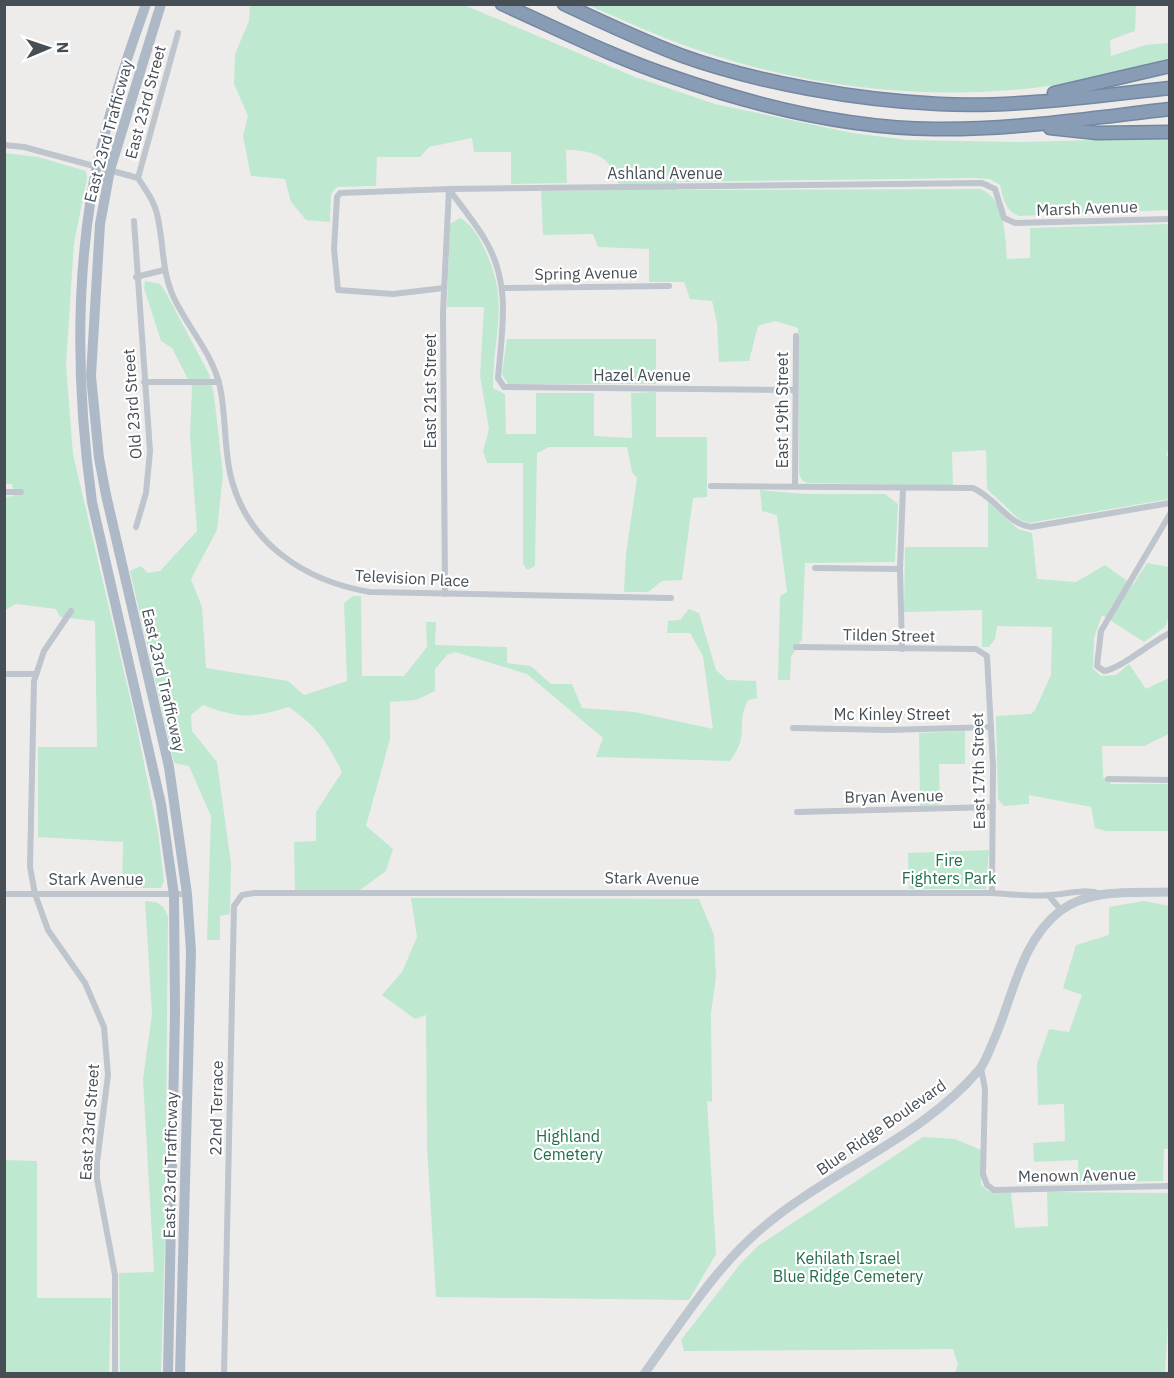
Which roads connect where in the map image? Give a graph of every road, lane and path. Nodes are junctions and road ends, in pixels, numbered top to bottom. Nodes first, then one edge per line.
1 (146, 4) edge
2 (161, 4) edge
3 (502, 4) edge
4 (564, 4) edge
5 (178, 33) dead end
6 (1170, 66) edge
7 (1170, 88) edge
8 (1017, 102) junction
9 (1170, 110) edge
10 (1028, 126) junction
11 (1170, 132) edge
12 (4, 145) edge
13 (98, 167) junction
14 (110, 170) junction
15 (138, 178) junction
16 (449, 189) junction
17 (1006, 219) joint
18 (1170, 219) edge
19 (134, 221) dead end
20 (164, 270) junction
21 (136, 277) junction
22 (669, 286) dead end
23 (444, 288) junction
24 (503, 288) junction
25 (796, 336) dead end
26 (144, 382) junction
27 (219, 382) junction
28 (794, 390) junction
29 (795, 485) junction
30 (711, 486) dead end
31 (903, 488) junction
32 (4, 492) edge
33 (21, 492) dead end
34 (1170, 503) edge
35 (1170, 514) edge
36 (136, 527) dead end
37 (815, 568) dead end
38 (900, 568) junction
39 (444, 594) junction
40 (671, 598) dead end
41 (71, 611) dead end
42 (1170, 633) edge
43 (796, 647) dead end
44 (902, 649) junction
45 (981, 651) joint
46 (4, 674) edge
47 (36, 674) junction
48 (991, 727) junction
49 (794, 728) dead end
50 (1108, 779) dead end
51 (1170, 780) edge
52 (993, 807) junction
53 (797, 812) dead end
54 (1170, 892) edge
55 (254, 893) joint
56 (992, 893) junction
57 (4, 894) edge
58 (35, 894) junction
59 (187, 894) junction
60 (1105, 894) junction
61 (174, 895) junction
62 (1049, 896) junction
63 (1061, 910) junction
64 (981, 1068) junction
65 (1170, 1186) edge
66 (115, 1374) edge
67 (168, 1374) edge
68 (180, 1374) edge
69 (224, 1374) edge
70 (644, 1374) edge

1 - 13 main road, East 23rd Trafficway
2 - 14 main road, East 23rd Trafficway
3 - 10 highway
4 - 8 highway
5 - 15 street, East 23rd Street
6 - 8 highway
7 - 8 highway
9 - 10 highway
10 - 11 highway
12 - 13 street
13 - 14 street
13 - 61 main road, East 23rd Trafficway
14 - 15 street
14 - 59 main road, East 23rd Trafficway
15 - 20 street, Television Place
16 - 17 street, Ashland Avenue
16 - 23 street, East 21st Street
16 - 23 street, Ashland Avenue
16 - 24 street
17 - 18 street, Marsh Avenue
19 - 21 street
20 - 21 street
20 - 27 street, Television Place
21 - 26 street, Old 23rd Street
22 - 24 street, Spring Avenue
23 - 39 street, East 21st Street
24 - 28 street, Hazel Avenue
25 - 28 street, East 19th Street
26 - 27 street
26 - 36 street, Old 23rd Street
27 - 39 street, Television Place
28 - 29 street, East 19th Street
29 - 30 street
29 - 31 street
31 - 34 street
31 - 38 street
32 - 33 street
35 - 42 street
37 - 38 street
38 - 44 street
39 - 40 street, Television Place
41 - 47 street, East 23rd Street
43 - 44 street, Tilden Street
44 - 45 street, Tilden Street
45 - 48 street, East 17th Street
46 - 47 street
47 - 58 street, East 23rd Street
48 - 49 street, Mc Kinley Street
48 - 52 street, East 17th Street
50 - 51 street
52 - 53 street, Bryan Avenue
52 - 56 street, East 17th Street
54 - 60 main road, Stark Avenue
55 - 56 street, Stark Avenue
55 - 69 street, 22nd Terrace
56 - 62 street, Stark Avenue
57 - 58 street, Stark Avenue
58 - 61 street, Stark Avenue
58 - 66 street, East 23rd Street
59 - 61 street, Stark Avenue
59 - 68 main road, East 23rd Trafficway
60 - 62 street, Stark Avenue
60 - 63 main road, Blue Ridge Boulevard
61 - 67 main road, East 23rd Trafficway
62 - 63 street
63 - 64 main road, Blue Ridge Boulevard
64 - 65 street, Menown Avenue
64 - 70 main road, Blue Ridge Boulevard

